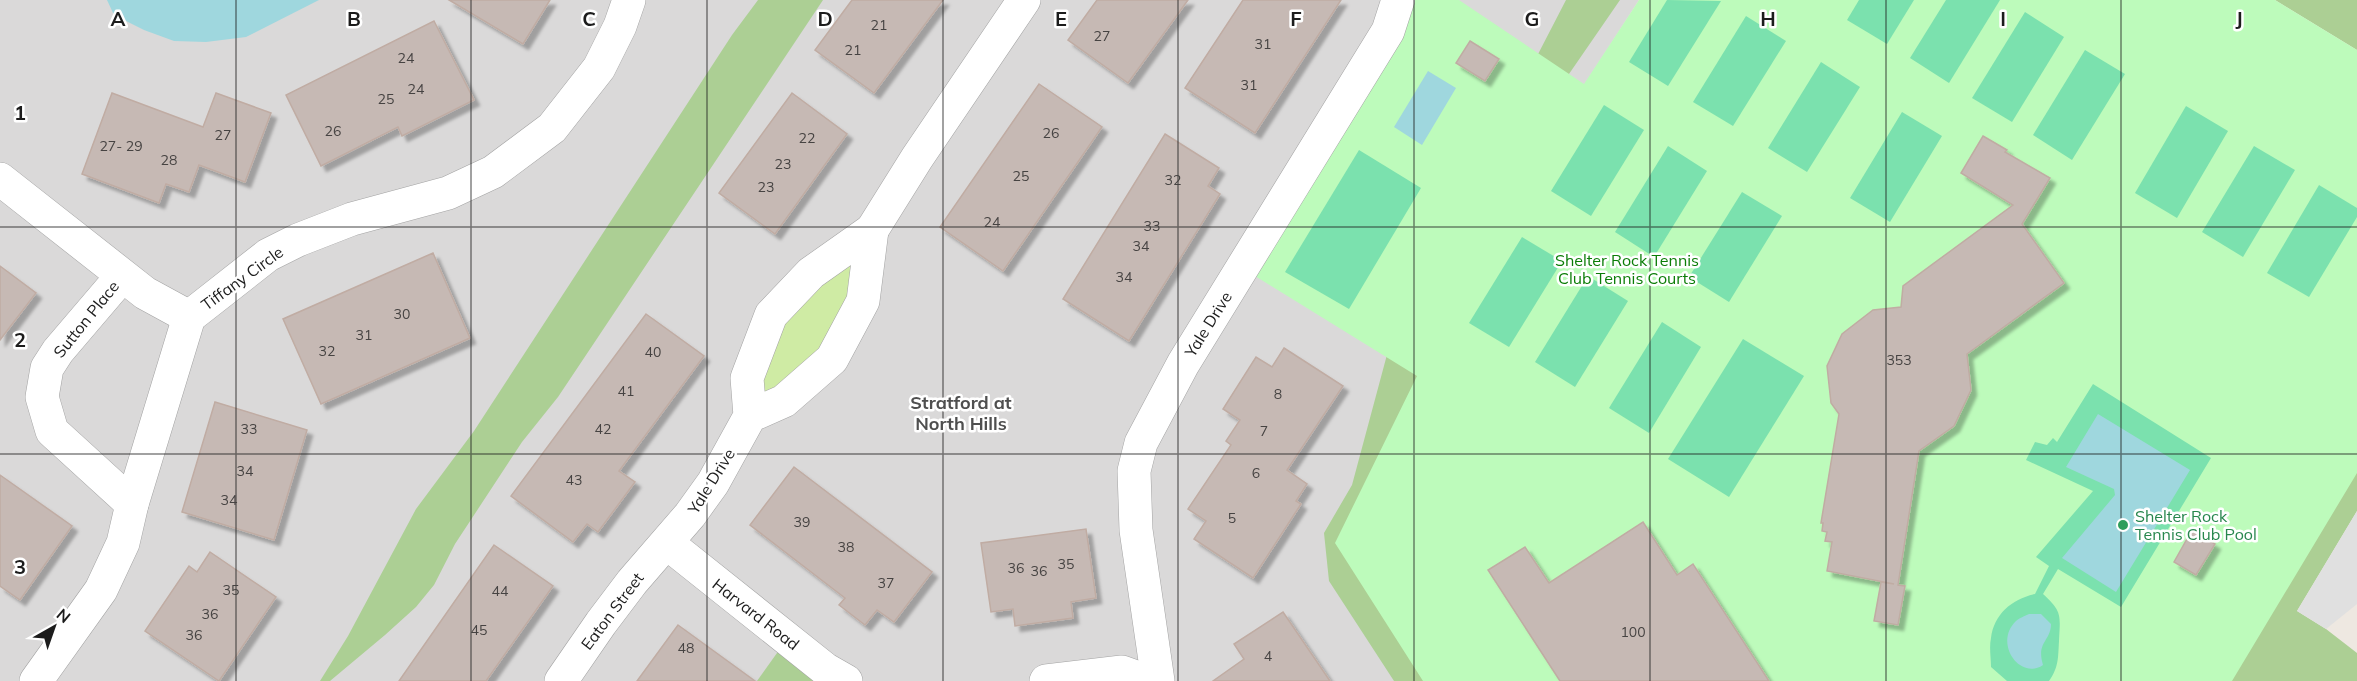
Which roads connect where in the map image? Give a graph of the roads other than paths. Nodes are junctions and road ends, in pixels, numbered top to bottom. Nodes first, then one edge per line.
1 (629, 0) edge
2 (1024, 0) edge
3 (1398, 0) edge
4 (0, 179) edge
5 (872, 230) junction
6 (122, 276) junction
7 (189, 317) junction
8 (750, 416) junction
9 (132, 504) junction
10 (667, 543) junction
11 (36, 681) edge
12 (561, 681) edge
13 (846, 681) edge
14 (1046, 681) edge
15 (1147, 681) edge
16 (1158, 681) edge

1 - 7 street, Tiffany Circle
2 - 5 street
3 - 16 street, Yale Drive
4 - 6 street, Sutton Place
5 - 8 street
5 - 8 street
6 - 7 street, Sutton Place
6 - 9 street, Sutton Place
7 - 9 street, Tiffany Circle
8 - 10 street, Yale Drive
9 - 11 street, Tiffany Circle
10 - 12 street, Eaton Street
10 - 13 street, Harvard Road
14 - 15 street

